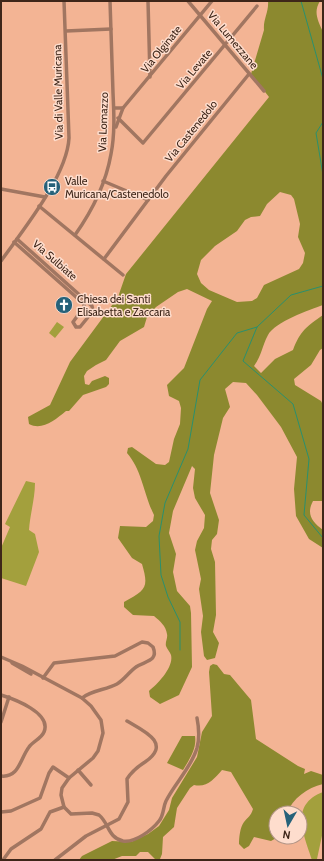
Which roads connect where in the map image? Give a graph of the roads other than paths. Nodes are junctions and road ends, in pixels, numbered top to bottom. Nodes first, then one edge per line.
1 (64, 1) edge
2 (110, 1) edge
3 (148, 1) edge
4 (188, 1) edge
5 (212, 1) edge
6 (257, 6) dead end
7 (200, 15) junction
8 (111, 29) junction
9 (66, 31) junction
10 (226, 45) junction
11 (249, 74) junction
12 (150, 77) junction
13 (264, 91) dead end
14 (114, 108) junction
15 (123, 108) junction
16 (118, 118) junction
17 (114, 134) junction
18 (103, 181) junction
19 (1, 189) edge
20 (45, 197) junction
21 (148, 200) junction
22 (40, 206) junction
23 (75, 235) junction
24 (15, 241) junction
25 (104, 259) junction
26 (1, 261) edge
27 (123, 275) dead end
28 (1, 657) edge
29 (43, 678) junction
30 (1, 695) edge
31 (9, 697) junction
32 (82, 698) junction
33 (197, 718) dead end
34 (126, 721) dead end
35 (1, 722) edge
36 (78, 770) junction
37 (1, 776) edge
38 (69, 778) junction
39 (90, 785) dead end
40 (64, 807) junction
41 (1, 812) edge
42 (106, 826) junction
43 (2, 860) edge
44 (55, 860) edge

1 - 9 street, Via di Valle Muricana
2 - 8 street, Via Lomazzo
3 - 12 street
4 - 7 street, Via Lumezzane
5 - 7 street, Via Olginate
6 - 10 street, Via Levate
7 - 10 street, Via Lumezzane
7 - 12 street, Via Olginate
8 - 9 street
8 - 14 street, Via Lomazzo
9 - 20 street, Via di Valle Muricana
10 - 11 street, Via Lumezzane
10 - 16 street, Via Levate
11 - 13 street, Via Lumezzane
11 - 21 street, Via Castenedolo
12 - 15 street, Via Olginate
14 - 15 street
14 - 17 street, Via Lomazzo
15 - 16 street, Via Olginate
16 - 17 street, Via Olginate
17 - 18 street, Via Lomazzo
18 - 21 street
18 - 23 street, Via Lomazzo
19 - 20 street
20 - 22 street, Via di Valle Muricana
21 - 25 street, Via Castenedolo
22 - 23 street
22 - 24 street, Via di Valle Muricana
23 - 25 street
24 - 24 street, Via Sulbiate
24 - 26 street, Via di Valle Muricana
25 - 27 street
28 - 29 street
29 - 32 street
29 - 32 street
30 - 31 street
31 - 35 street
31 - 37 street
32 - 36 street
33 - 42 street
34 - 42 street
36 - 38 street
36 - 39 street
38 - 40 street
38 - 41 street
40 - 42 street
40 - 43 street
42 - 44 street

